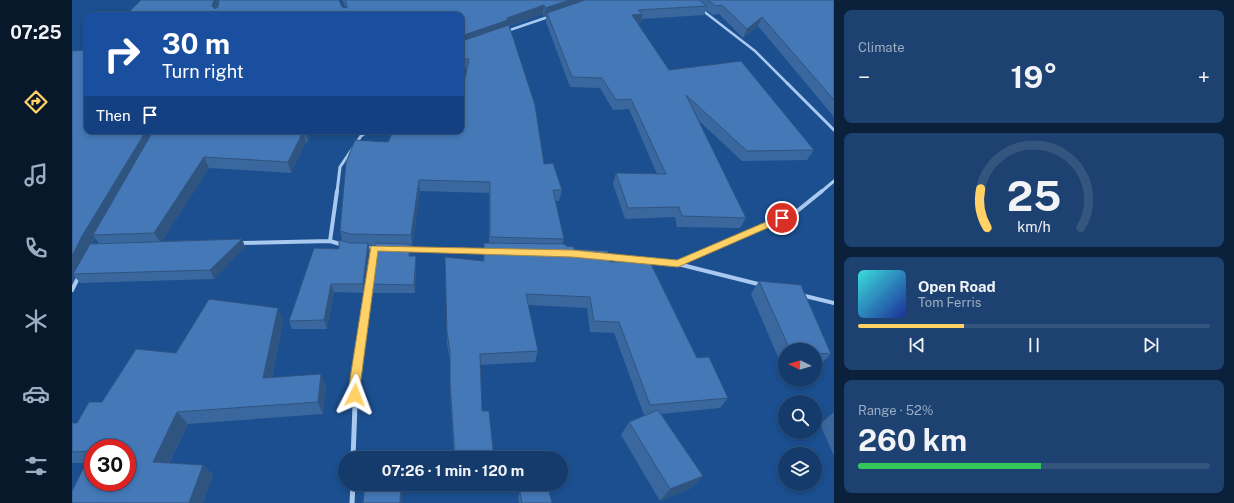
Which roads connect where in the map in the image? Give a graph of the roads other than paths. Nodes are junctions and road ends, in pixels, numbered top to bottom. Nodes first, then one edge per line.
1 (701, 9) edge
2 (556, 15) edge
3 (504, 32) edge
4 (834, 130) edge
5 (364, 134) edge
6 (834, 181) edge
7 (330, 241) junction
8 (230, 244) edge
9 (352, 248) edge
10 (359, 248) edge
11 (374, 248) junction
12 (382, 248) edge
13 (398, 249) edge
14 (493, 251) edge
15 (602, 256) edge
16 (678, 264) junction
17 (82, 269) edge
18 (767, 286) edge
19 (72, 290) edge
20 (797, 293) edge
21 (834, 303) edge
22 (353, 451) edge
23 (353, 491) edge
24 (352, 503) edge

1 - 4 street
2 - 3 street
5 - 7 street
6 - 16 street
7 - 8 street
7 - 9 street
10 - 11 street
11 - 12 street
11 - 22 street
13 - 14 street
15 - 16 street
16 - 18 street
17 - 19 street
20 - 21 street
23 - 24 street

